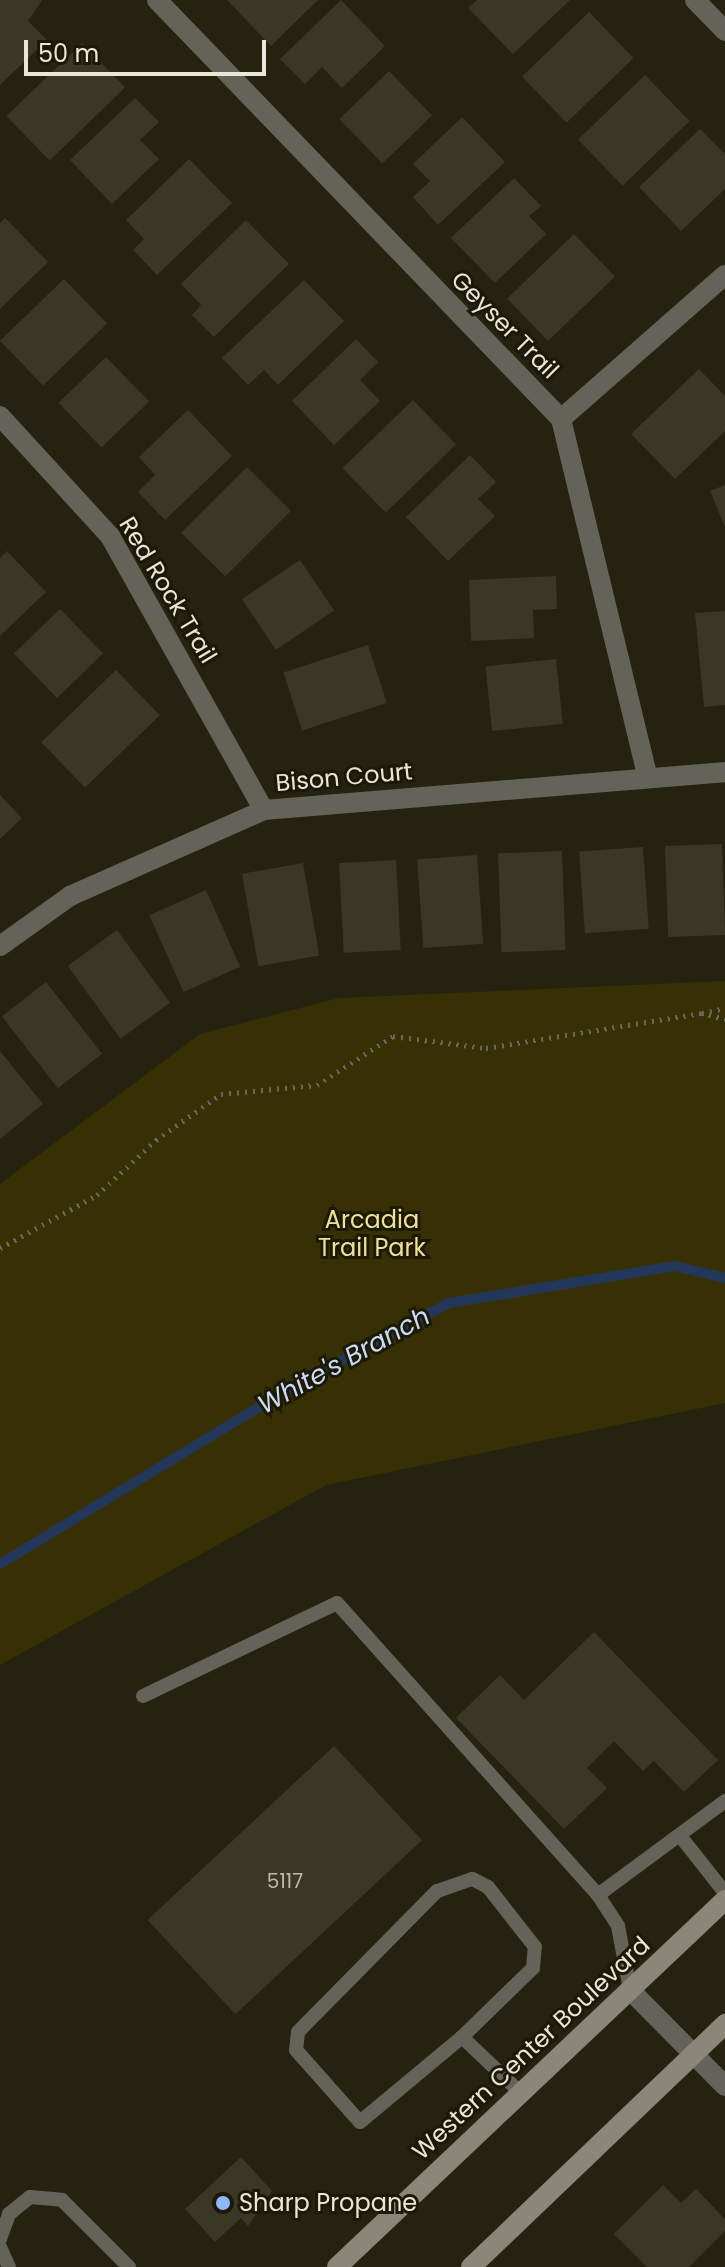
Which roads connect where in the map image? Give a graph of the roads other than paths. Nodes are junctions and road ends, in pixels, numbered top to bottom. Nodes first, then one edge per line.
1 (157, 0) edge
2 (695, 0) edge
3 (725, 31) edge
4 (725, 275) edge
5 (0, 416) edge
6 (561, 419) junction
7 (725, 772) edge
8 (648, 778) junction
9 (264, 810) junction
10 (0, 946) edge
11 (143, 1696) dead end
12 (725, 1801) edge
13 (681, 1837) junction
14 (725, 1893) edge
15 (598, 1895) junction
16 (725, 1900) edge
17 (630, 1990) junction
18 (725, 2024) edge
19 (462, 2037) junction
20 (693, 2054) junction
21 (725, 2086) edge
22 (521, 2093) junction
23 (0, 2239) edge
24 (0, 2247) edge
25 (9, 2267) edge
26 (129, 2267) edge
27 (337, 2267) edge
28 (471, 2267) edge

1 - 6 street, Geyser Trail
2 - 3 street
4 - 6 street
5 - 9 street, Red Rock Trail
6 - 8 street
7 - 8 street, Bison Court
8 - 9 street, Bison Court
9 - 10 street, Bison Court
11 - 15 lane
12 - 13 lane
13 - 14 lane
13 - 15 lane
15 - 17 lane
16 - 17 main road, Western Center Boulevard
17 - 20 street
17 - 22 main road, Western Center Boulevard
18 - 20 main road
19 - 19 lane
19 - 22 lane
20 - 21 street
20 - 28 main road
22 - 27 main road, Western Center Boulevard
23 - 26 lane
24 - 25 lane

